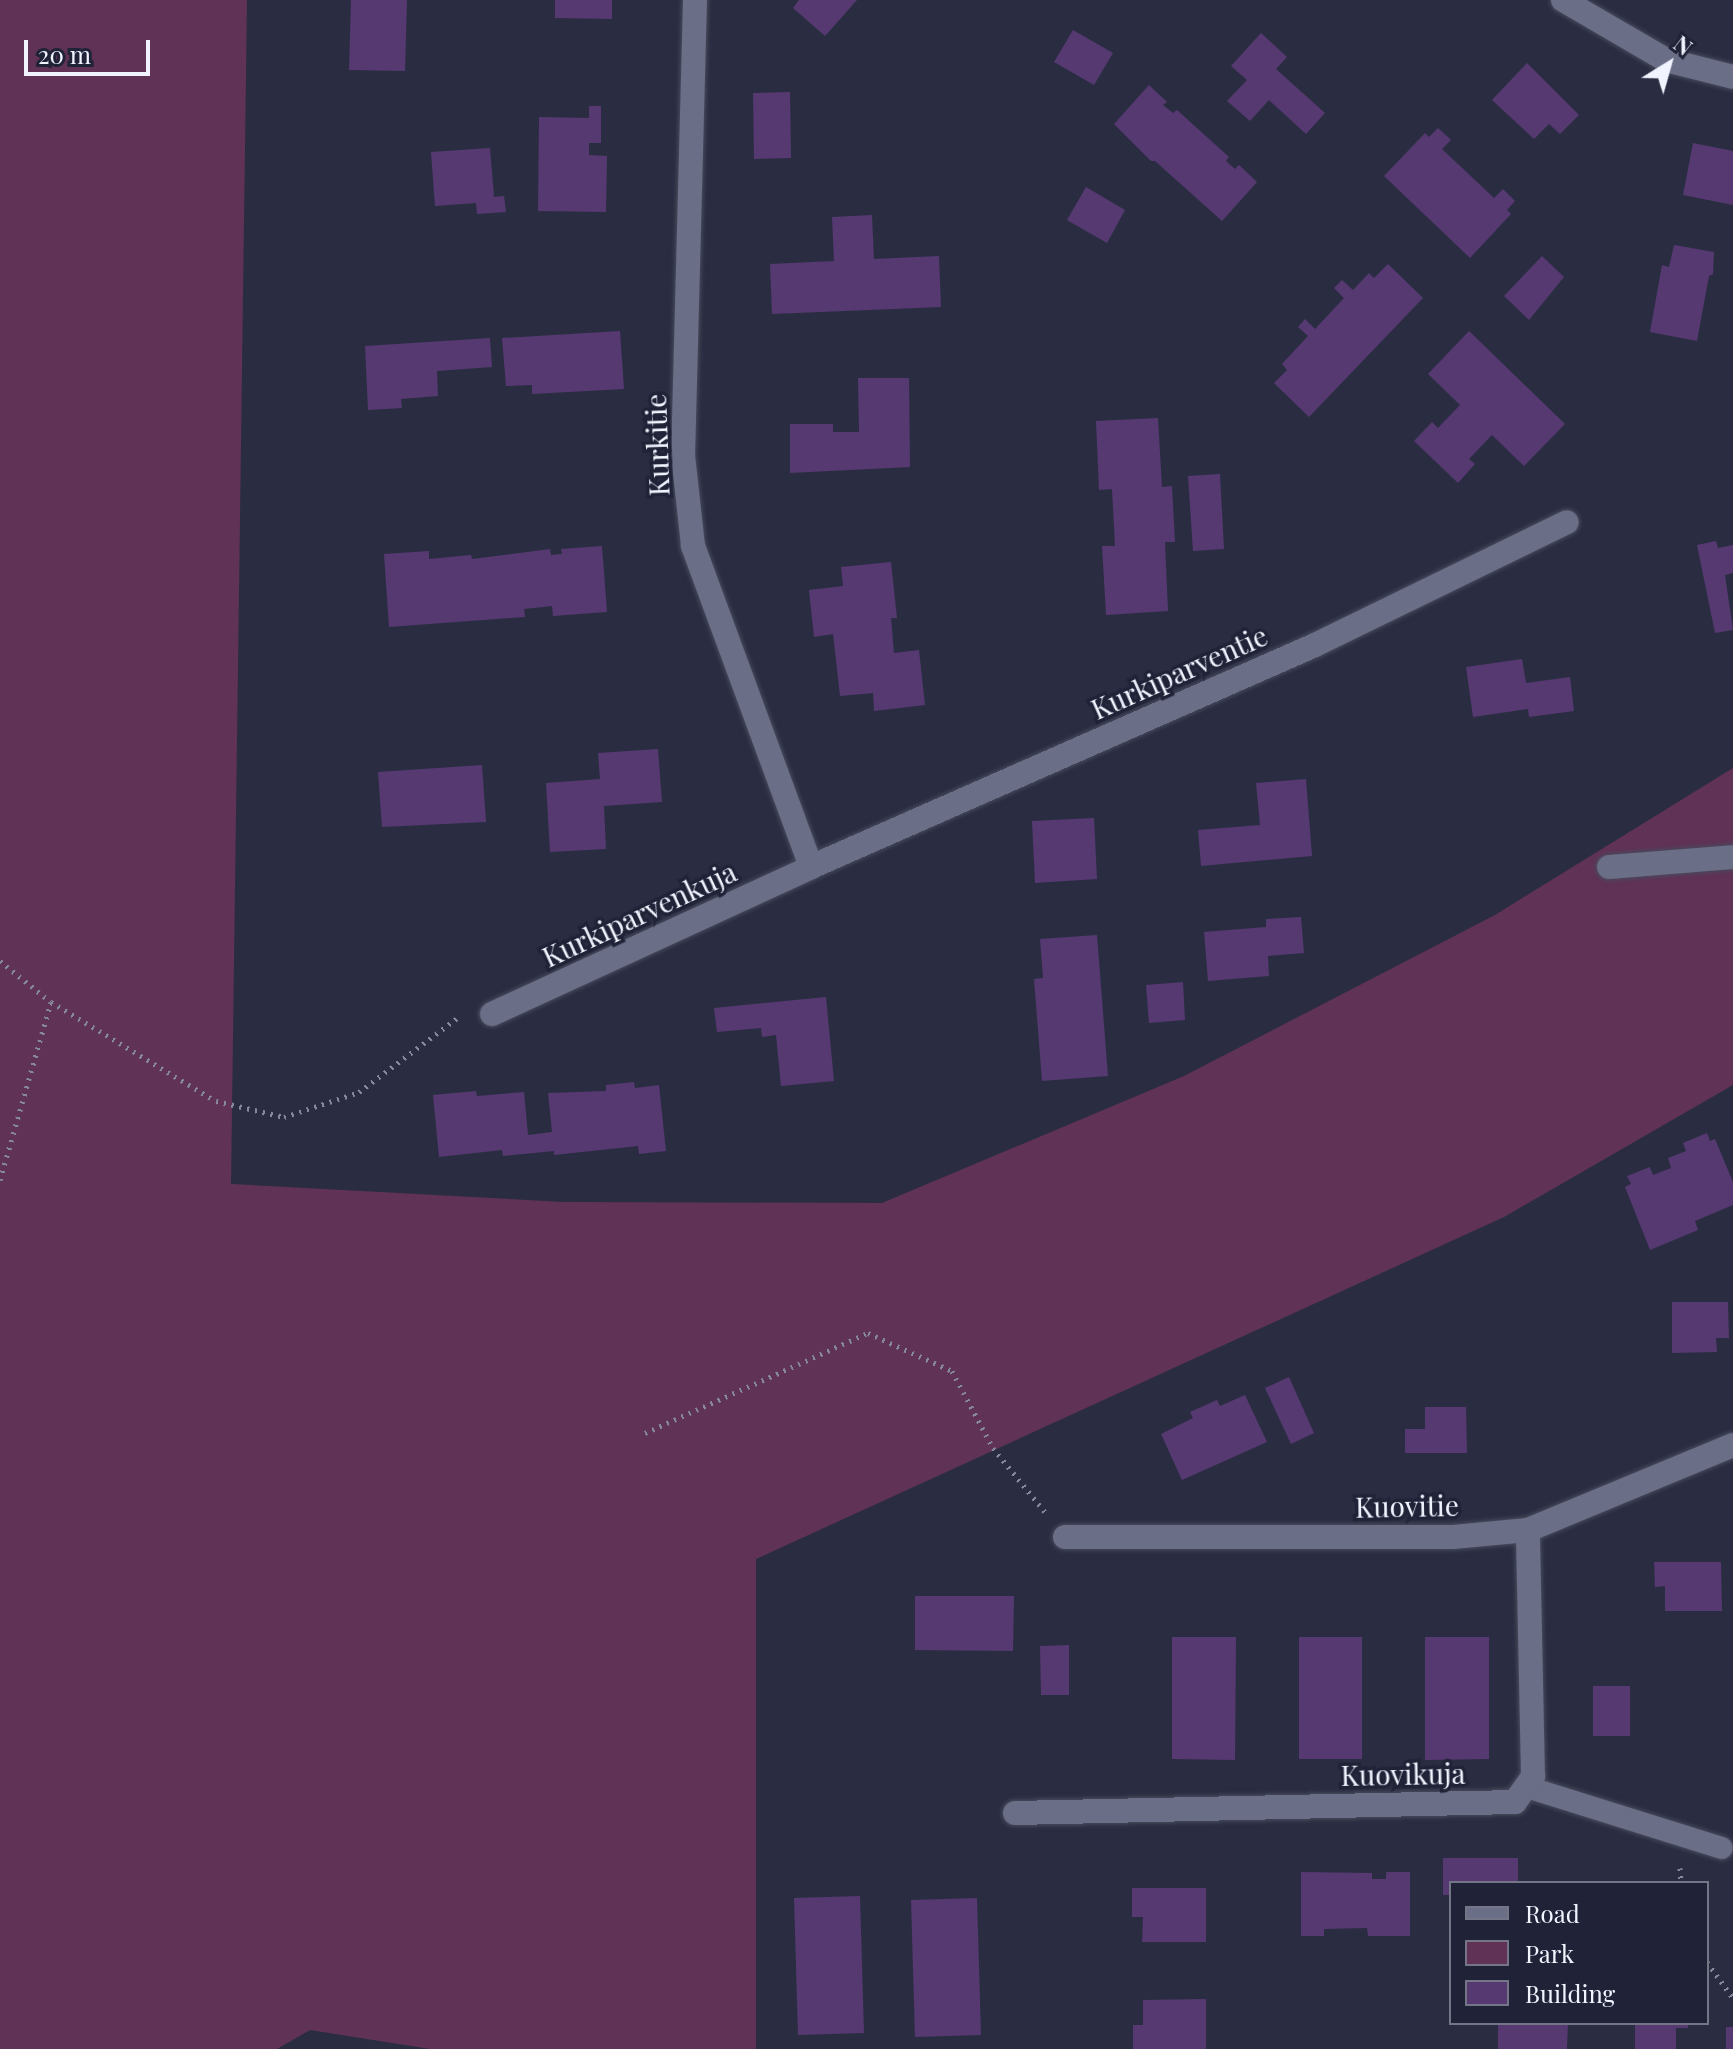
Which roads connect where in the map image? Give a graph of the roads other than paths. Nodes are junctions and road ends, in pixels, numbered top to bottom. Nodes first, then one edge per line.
1 (695, 0) edge
2 (1563, 0) edge
3 (1733, 77) edge
4 (1567, 522) dead end
5 (1733, 857) edge
6 (811, 867) junction
7 (1609, 867) dead end
8 (492, 1014) road end
9 (1733, 1445) edge
10 (1528, 1530) junction
11 (1065, 1537) road end
12 (1527, 1787) junction
13 (1015, 1813) dead end
14 (1722, 1848) dead end

1 - 6 street, Kurkitie
2 - 3 street
4 - 6 street, Kurkiparventie
5 - 7 street
6 - 8 street, Kurkiparvenkuja
9 - 10 street, Kuovitie
10 - 11 street, Kuovitie
10 - 12 street
12 - 13 street, Kuovikuja
12 - 14 lane

